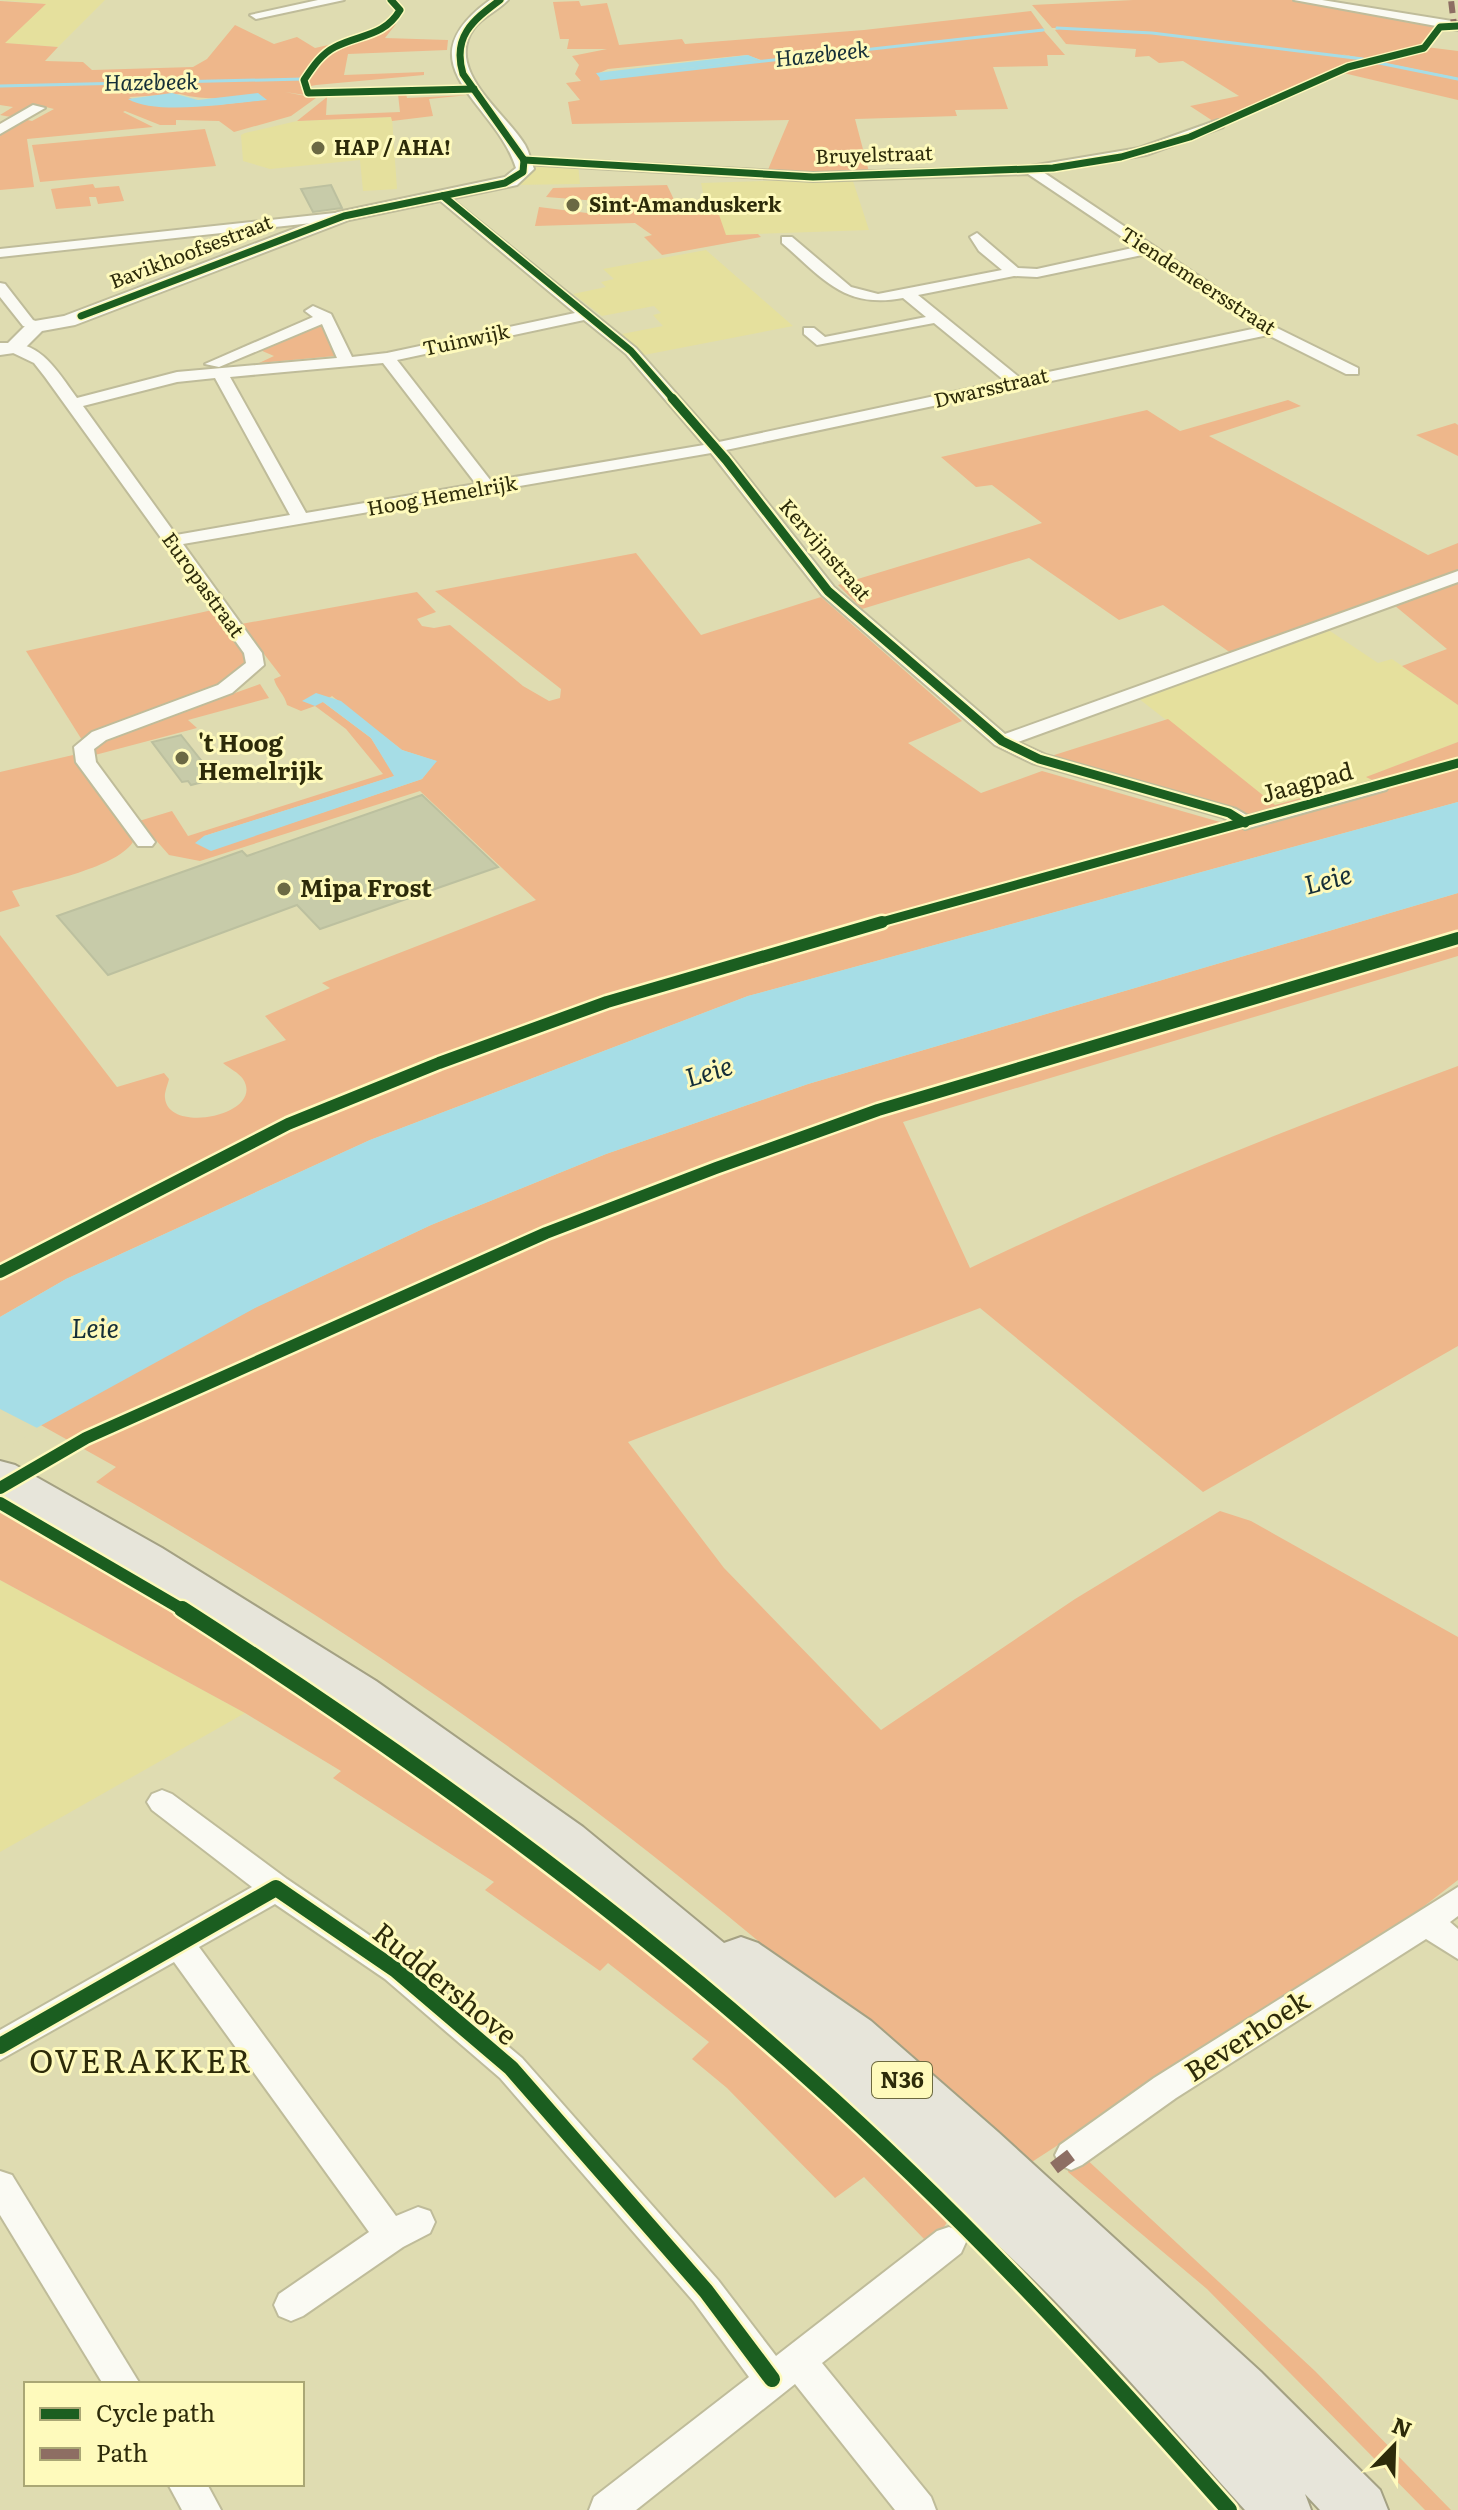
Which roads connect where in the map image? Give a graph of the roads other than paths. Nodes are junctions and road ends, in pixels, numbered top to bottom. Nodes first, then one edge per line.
1 (338, 0) edge
2 (500, 0) edge
3 (1300, 0) edge
4 (256, 15) dead end
5 (1458, 26) edge
6 (38, 108) dead end
7 (1218, 124) dead end
8 (0, 130) edge
9 (524, 160) junction
10 (1031, 170) junction
11 (443, 196) junction
12 (311, 224) junction
13 (977, 237) dead end
14 (787, 240) dead end
15 (1149, 249) junction
16 (0, 253) edge
17 (1014, 272) junction
18 (0, 287) edge
19 (907, 293) junction
20 (878, 298) junction
21 (586, 315) junction
22 (927, 321) dead end
23 (906, 325) junction
24 (36, 326) junction
25 (1270, 330) junction
26 (809, 331) dead end
27 (7, 348) edge
28 (387, 358) junction
29 (345, 359) junction
30 (219, 372) junction
31 (177, 377) junction
32 (1332, 378) dead end
33 (1016, 383) junction
34 (73, 404) junction
35 (713, 448) junction
36 (488, 488) junction
37 (301, 519) junction
38 (171, 541) junction
39 (1458, 576) edge
40 (1002, 741) junction
41 (1379, 786) dead end
42 (1245, 823) joint
43 (145, 842) dead end
44 (0, 1476) edge
45 (162, 1802) dead end
46 (569, 1843) junction
47 (276, 1888) junction
48 (1458, 1900) edge
49 (1428, 1923) junction
50 (179, 1944) junction
51 (1458, 1946) edge
52 (0, 2046) edge
53 (1071, 2155) dead end
54 (0, 2186) edge
55 (949, 2242) dead end
56 (1121, 2281) junction
57 (291, 2305) dead end
58 (784, 2369) junction
59 (122, 2382) edge
60 (187, 2486) edge
61 (203, 2510) edge
62 (607, 2510) edge
63 (918, 2510) edge
64 (1283, 2510) edge
65 (1330, 2510) edge
66 (1360, 2510) edge

1 - 4 street
2 - 9 street
3 - 5 street
6 - 8 street
7 - 10 street, Bruyelstraat
9 - 10 street, Bruyelstraat
9 - 11 street, Bavikhoofsestraat
10 - 15 street, Tiendemeersstraat
11 - 12 street, Bavikhoofsestraat
11 - 21 street, Kervijnstraat
12 - 16 street
12 - 24 street, Bavikhoofsestraat
13 - 17 street
14 - 20 street
15 - 17 street
15 - 25 street, Tiendemeersstraat
17 - 19 street
18 - 24 street
19 - 20 street
19 - 33 street
20 - 23 street
21 - 28 street, Tuinwijk
21 - 35 street, Kervijnstraat
22 - 23 street
23 - 26 street
24 - 27 street
25 - 32 street, Tiendemeersstraat
25 - 33 street, Dwarsstraat
27 - 34 street, Europastraat
28 - 29 street, Tuinwijk
28 - 36 street
29 - 30 street, Tuinwijk
29 - 31 street, Tuinwijk
30 - 31 street, Tuinwijk
30 - 37 street
31 - 34 street, Tuinwijk
33 - 35 street, Dwarsstraat
34 - 38 street, Europastraat
35 - 36 street, Hoog Hemelrijk
35 - 40 street, Kervijnstraat
36 - 37 street, Hoog Hemelrijk
37 - 38 street, Hoog Hemelrijk
38 - 43 street, Europastraat
39 - 40 street
40 - 42 street, Kervijnstraat
41 - 42 street, Jaagpad
44 - 46 main road, N36
45 - 47 street, Ruddershove
46 - 56 main road, N36
46 - 64 main road, N36
47 - 50 street
47 - 58 street, Ruddershove
48 - 49 street, Beverhoek
49 - 51 street
49 - 53 street, Beverhoek
50 - 52 street
50 - 57 street
54 - 59 street
55 - 58 street
56 - 65 main road, N36
56 - 66 main road
58 - 62 street
58 - 63 street, Ruddershove
60 - 61 street

